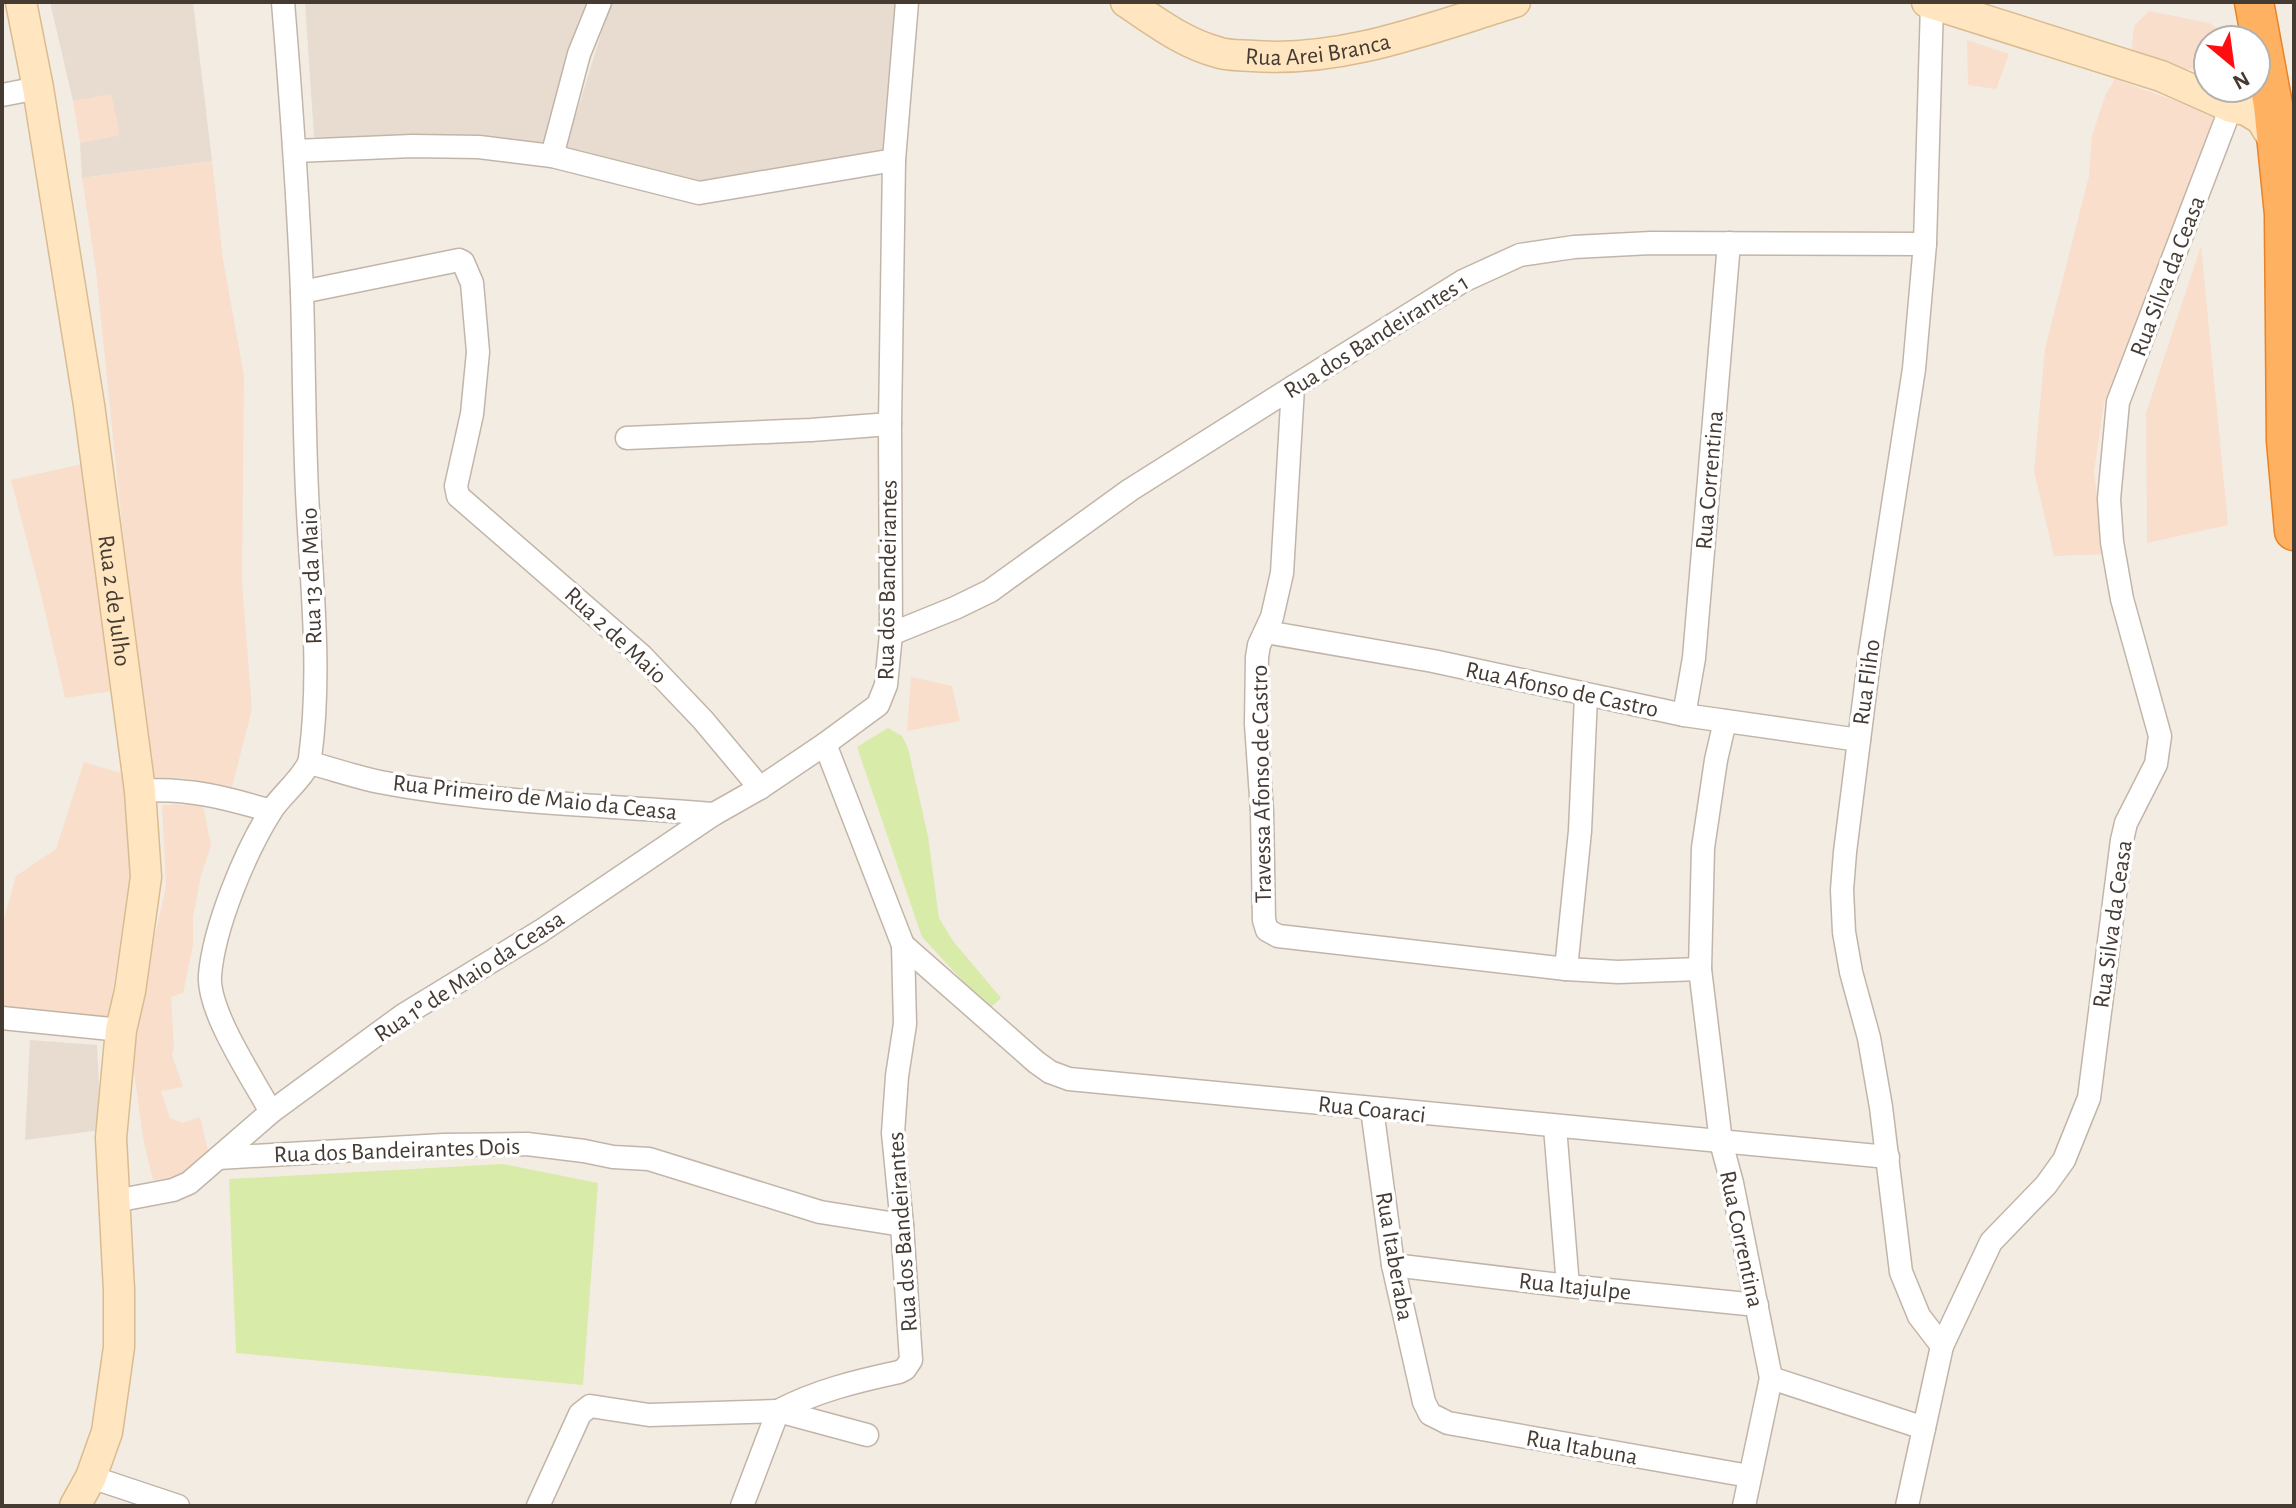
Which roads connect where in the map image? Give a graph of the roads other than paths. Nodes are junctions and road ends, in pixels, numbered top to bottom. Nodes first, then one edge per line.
1 (21, 2) edge
2 (283, 2) edge
3 (600, 2) edge
4 (907, 2) edge
5 (1126, 2) edge
6 (1515, 2) edge
7 (2253, 2) edge
8 (1930, 3) edge
9 (2248, 24) edge
10 (2161, 76) junction
11 (2192, 79) edge
12 (2192, 86) edge
13 (38, 88) junction
14 (2, 95) edge
15 (2228, 104) edge
16 (2238, 104) edge
17 (2277, 145) junction
18 (295, 151) junction
19 (552, 156) junction
20 (894, 160) junction
21 (1729, 243) junction
22 (1925, 244) junction
23 (302, 292) junction
24 (1293, 387) junction
25 (890, 424) junction
26 (627, 438) dead end
27 (2294, 531) edge
28 (1266, 632) junction
29 (891, 634) junction
30 (1586, 696) junction
31 (1684, 715) junction
32 (1725, 721) junction
33 (1859, 740) junction
34 (825, 744) junction
35 (310, 763) junction
36 (760, 788) junction
37 (140, 791) junction
38 (271, 811) junction
39 (714, 814) junction
40 (903, 945) junction
41 (1566, 969) junction
42 (1700, 969) junction
43 (2, 1018) edge
44 (121, 1030) junction
45 (1372, 1109) junction
46 (271, 1112) junction
47 (1555, 1127) junction
48 (1721, 1142) junction
49 (1888, 1157) junction
50 (218, 1158) junction
51 (115, 1201) junction
52 (902, 1225) junction
53 (1393, 1265) junction
54 (1568, 1286) junction
55 (1757, 1305) junction
56 (1942, 1346) junction
57 (1771, 1378) junction
58 (1424, 1402) joint
59 (778, 1411) junction
60 (1924, 1428) junction
61 (867, 1435) dead end
62 (1749, 1476) junction
63 (91, 1477) junction
64 (75, 1506) edge
65 (178, 1506) edge
66 (538, 1506) edge
67 (742, 1506) edge
68 (1744, 1506) edge
69 (1907, 1506) edge

1 - 13 main road, Rua 2 de Julho
2 - 18 street, Rua 13 da Maio
3 - 19 street
4 - 20 street, Rua dos Bandeirantes
5 - 6 main road, Rua Arei Branca
7 - 9 main road
7 - 17 highway
8 - 10 main road
8 - 22 street, Rua Fliho
10 - 11 main road
10 - 12 main road
13 - 14 street
13 - 37 main road, Rua 2 de Julho
15 - 56 street, Rua Silva da Ceasa
16 - 17 main road
17 - 27 highway
18 - 19 street
18 - 23 street, Rua 13 da Maio
19 - 20 street
20 - 25 street, Rua dos Bandeirantes
21 - 22 street, Rua dos Bandeirantes 1
21 - 24 street, Rua dos Bandeirantes 1
21 - 31 street, Rua Correntina
22 - 33 street, Rua Fliho
23 - 35 street, Rua 13 da Maio
23 - 36 street, Rua 2 de Maio
24 - 28 street, Travessa Afonso de Castro
24 - 29 street, Rua dos Bandeirantes 1
25 - 26 street
25 - 29 street, Rua dos Bandeirantes
28 - 30 street, Rua Afonso de Castro
28 - 41 street, Travessa Afonso de Castro
29 - 34 street, Rua dos Bandeirantes
30 - 31 street, Rua Afonso de Castro
30 - 41 street
31 - 32 street, Rua Afonso de Castro
32 - 33 street, Rua Afonso de Castro
32 - 42 street
33 - 49 street, Rua Fliho
34 - 36 street, Rua 1º de Maio da Ceasa
34 - 40 street, Rua dos Bandeirantes
35 - 38 street
35 - 39 street, Rua Primeiro de Maio da Ceasa
36 - 39 street, Rua 1º de Maio da Ceasa
37 - 38 street
37 - 44 main road, Rua 2 de Julho
38 - 46 street
39 - 46 street, Rua 1º de Maio da Ceasa
40 - 45 street, Rua Coaraci
40 - 52 street, Rua dos Bandeirantes
41 - 42 street, Travessa Afonso de Castro
42 - 48 street, Rua Correntina
43 - 44 street
44 - 51 main road, Rua 2 de Julho
45 - 47 street, Rua Coaraci
45 - 53 street, Rua Itaberaba
46 - 50 street, Rua 1º de Maio da Ceasa
47 - 48 street, Rua Coaraci
47 - 54 street
48 - 49 street, Rua Coaraci
48 - 55 street, Rua Correntina
49 - 56 street, Rua Fliho
50 - 51 street, Rua 1º de Maio da Ceasa
50 - 52 street, Rua dos Bandeirantes Dois
51 - 63 main road, Rua 2 de Julho
52 - 59 street, Rua dos Bandeirantes
53 - 54 street, Rua Itajulpe
53 - 58 street, Rua Itaberaba
54 - 55 street, Rua Itajulpe
55 - 57 street, Rua Correntina
56 - 60 street, Rua Silva da Ceasa
57 - 60 street
57 - 62 street, Rua Correntina
58 - 62 street, Rua Itabuna
59 - 61 street
59 - 66 street
59 - 67 street
60 - 69 street, Rua Silva da Ceasa
62 - 68 street, Rua Correntina
63 - 64 main road, Rua 2 de Julho
63 - 65 street

